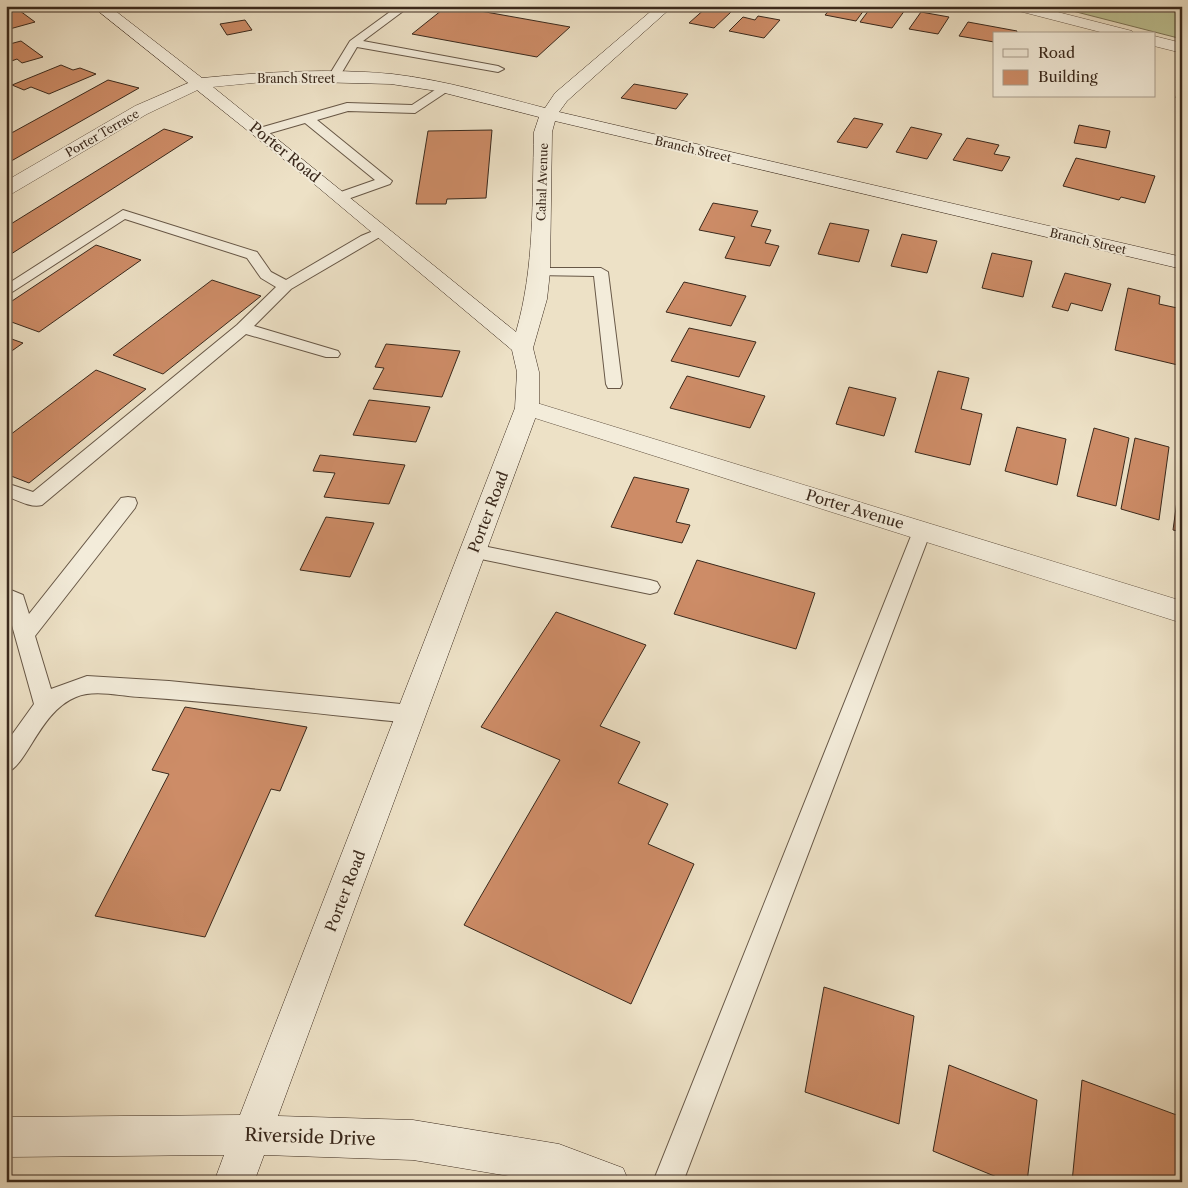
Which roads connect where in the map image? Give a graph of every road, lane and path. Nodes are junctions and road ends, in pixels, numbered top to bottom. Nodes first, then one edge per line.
1 (99, 6) edge
2 (405, 6) edge
3 (666, 6) edge
4 (1016, 6) edge
5 (1119, 32) edge
6 (1156, 42) edge
7 (354, 43) junction
8 (1182, 48) edge
9 (498, 69) dead end
10 (334, 77) junction
11 (200, 83) junction
12 (444, 88) junction
13 (549, 114) junction
14 (307, 118) junction
15 (260, 132) junction
16 (6, 189) edge
17 (340, 197) junction
18 (383, 231) junction
19 (1182, 263) edge
20 (540, 272) junction
21 (286, 286) junction
22 (6, 292) edge
23 (242, 328) junction
24 (522, 348) junction
25 (332, 354) dead end
26 (614, 384) dead end
27 (527, 408) junction
28 (6, 489) edge
29 (128, 503) dead end
30 (922, 531) junction
31 (473, 551) junction
32 (650, 587) dead end
33 (6, 596) edge
34 (1182, 612) edge
35 (24, 635) junction
36 (45, 705) junction
37 (411, 714) junction
38 (6, 763) edge
39 (252, 1135) junction
40 (6, 1137) edge
41 (234, 1182) edge
42 (609, 1182) edge
43 (668, 1182) edge

1 - 11 street, Porter Road
2 - 7 lane
3 - 13 street, Cahal Avenue
4 - 5 street
6 - 8 street
7 - 9 lane
7 - 10 lane
10 - 11 street, Branch Street
10 - 12 street, Branch Street
11 - 15 street, Porter Road
11 - 16 street, Porter Terrace
12 - 13 street, Branch Street
12 - 14 lane
13 - 19 street, Branch Street
13 - 20 street, Cahal Avenue
14 - 15 lane
14 - 17 lane
15 - 17 street, Porter Road
17 - 18 street, Porter Road
18 - 21 lane
18 - 24 street, Porter Road
20 - 24 street, Cahal Avenue
20 - 26 lane
21 - 22 lane
21 - 23 lane
23 - 25 lane
23 - 28 lane
24 - 27 street, Porter Road
27 - 30 street, Porter Avenue
27 - 31 street, Porter Road
29 - 35 lane
30 - 34 street, Porter Avenue
30 - 43 lane
31 - 32 lane
31 - 37 street, Porter Road
33 - 35 lane
35 - 36 lane
36 - 37 lane
36 - 38 lane
37 - 39 street, Porter Road
39 - 40 street, Riverside Drive
39 - 41 street, Porter Road
39 - 42 street, Riverside Drive

